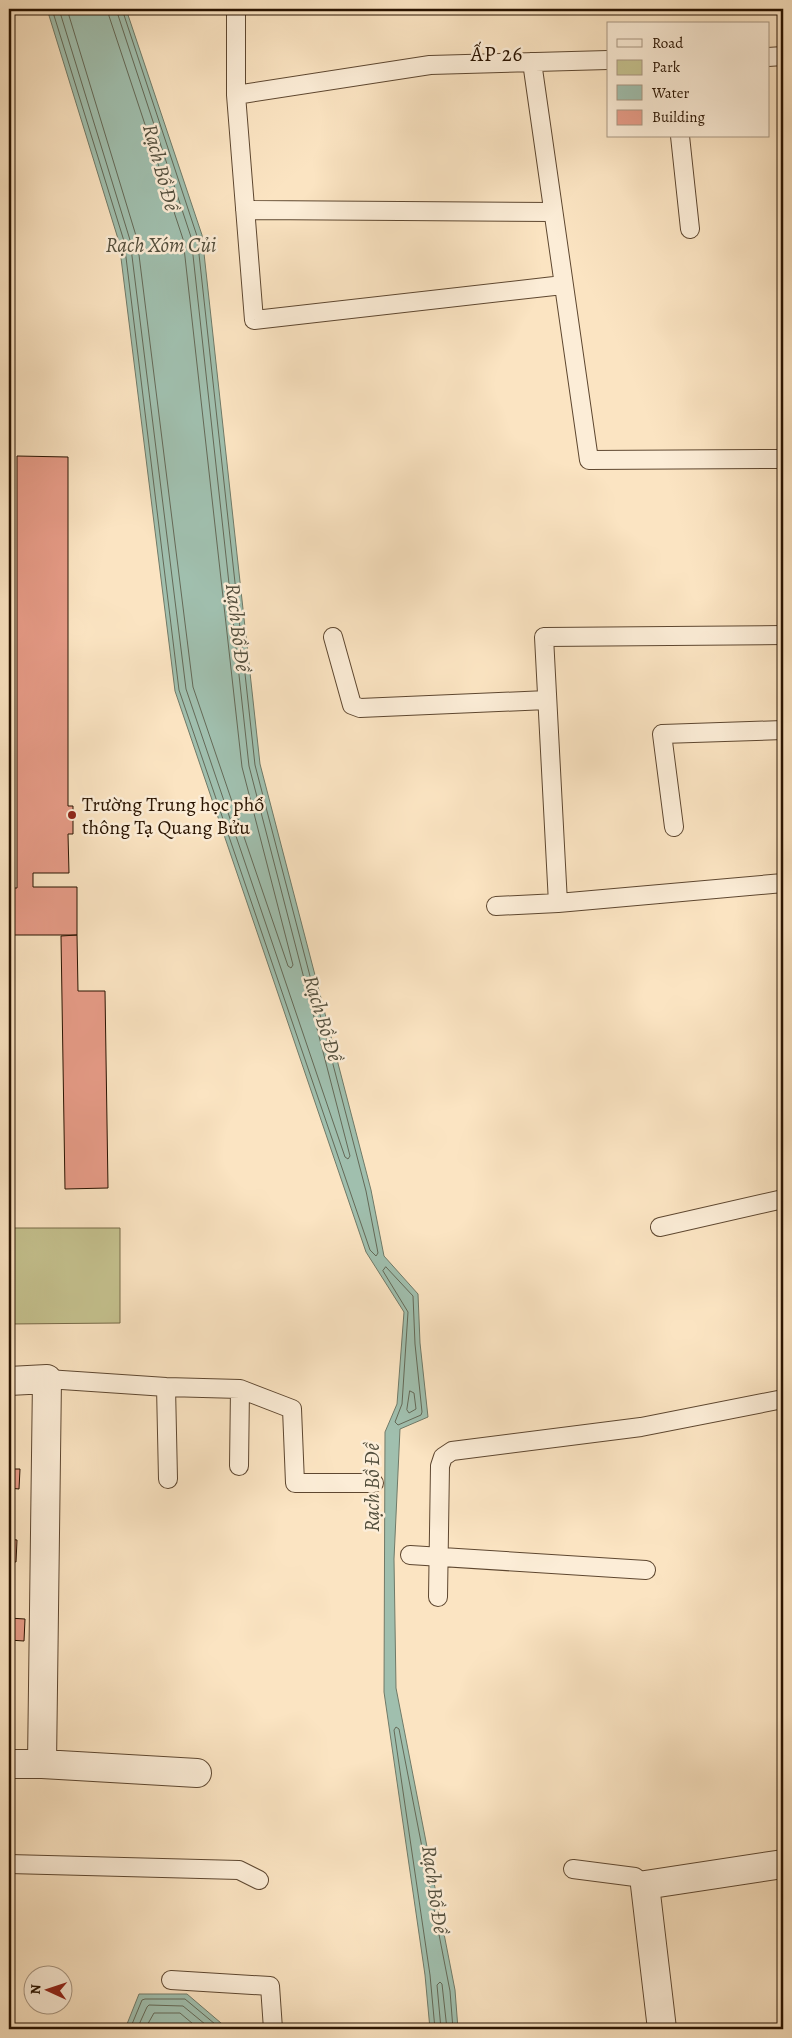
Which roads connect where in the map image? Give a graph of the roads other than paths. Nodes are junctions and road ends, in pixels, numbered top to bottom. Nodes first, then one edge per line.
1 (236, 9) edge
2 (783, 56) edge
3 (770, 57) edge
4 (607, 60) edge
5 (532, 62) junction
6 (236, 95) junction
7 (680, 138) edge
8 (245, 210) junction
9 (553, 212) junction
10 (690, 229) dead end
11 (564, 284) junction
12 (783, 459) edge
13 (783, 635) edge
14 (333, 637) dead end
15 (547, 700) junction
16 (783, 730) edge
17 (674, 827) dead end
18 (783, 883) edge
19 (558, 903) junction
20 (496, 906) dead end
21 (783, 1199) edge
22 (660, 1227) dead end
23 (47, 1380) junction
24 (9, 1381) edge
25 (166, 1387) junction
26 (240, 1389) junction
27 (783, 1399) edge
28 (240, 1466) dead end
29 (168, 1479) dead end
30 (374, 1483) dead end
31 (410, 1555) dead end
32 (440, 1556) junction
33 (646, 1570) dead end
34 (438, 1597) dead end
35 (9, 1764) edge
36 (42, 1764) junction
37 (197, 1773) dead end
38 (9, 1864) edge
39 (783, 1864) edge
40 (573, 1869) dead end
41 (258, 1880) dead end
42 (645, 1885) junction
43 (171, 1980) dead end
44 (273, 2029) edge
45 (662, 2029) edge

1 - 6 lane
2 - 3 lane
4 - 5 lane
5 - 6 lane
5 - 9 lane
6 - 8 lane
7 - 10 lane
8 - 9 lane
8 - 11 lane
9 - 11 lane
11 - 12 lane
13 - 15 lane
14 - 15 lane
15 - 19 lane
16 - 17 lane
18 - 19 lane
19 - 20 lane
21 - 22 lane
23 - 24 street
23 - 25 lane
23 - 36 street
25 - 26 lane
25 - 29 lane
26 - 28 lane
26 - 30 lane
27 - 32 lane
31 - 32 lane
32 - 33 lane
32 - 34 lane
35 - 36 street
36 - 37 street
38 - 41 lane
39 - 42 street
40 - 42 lane
42 - 45 street
43 - 44 lane

